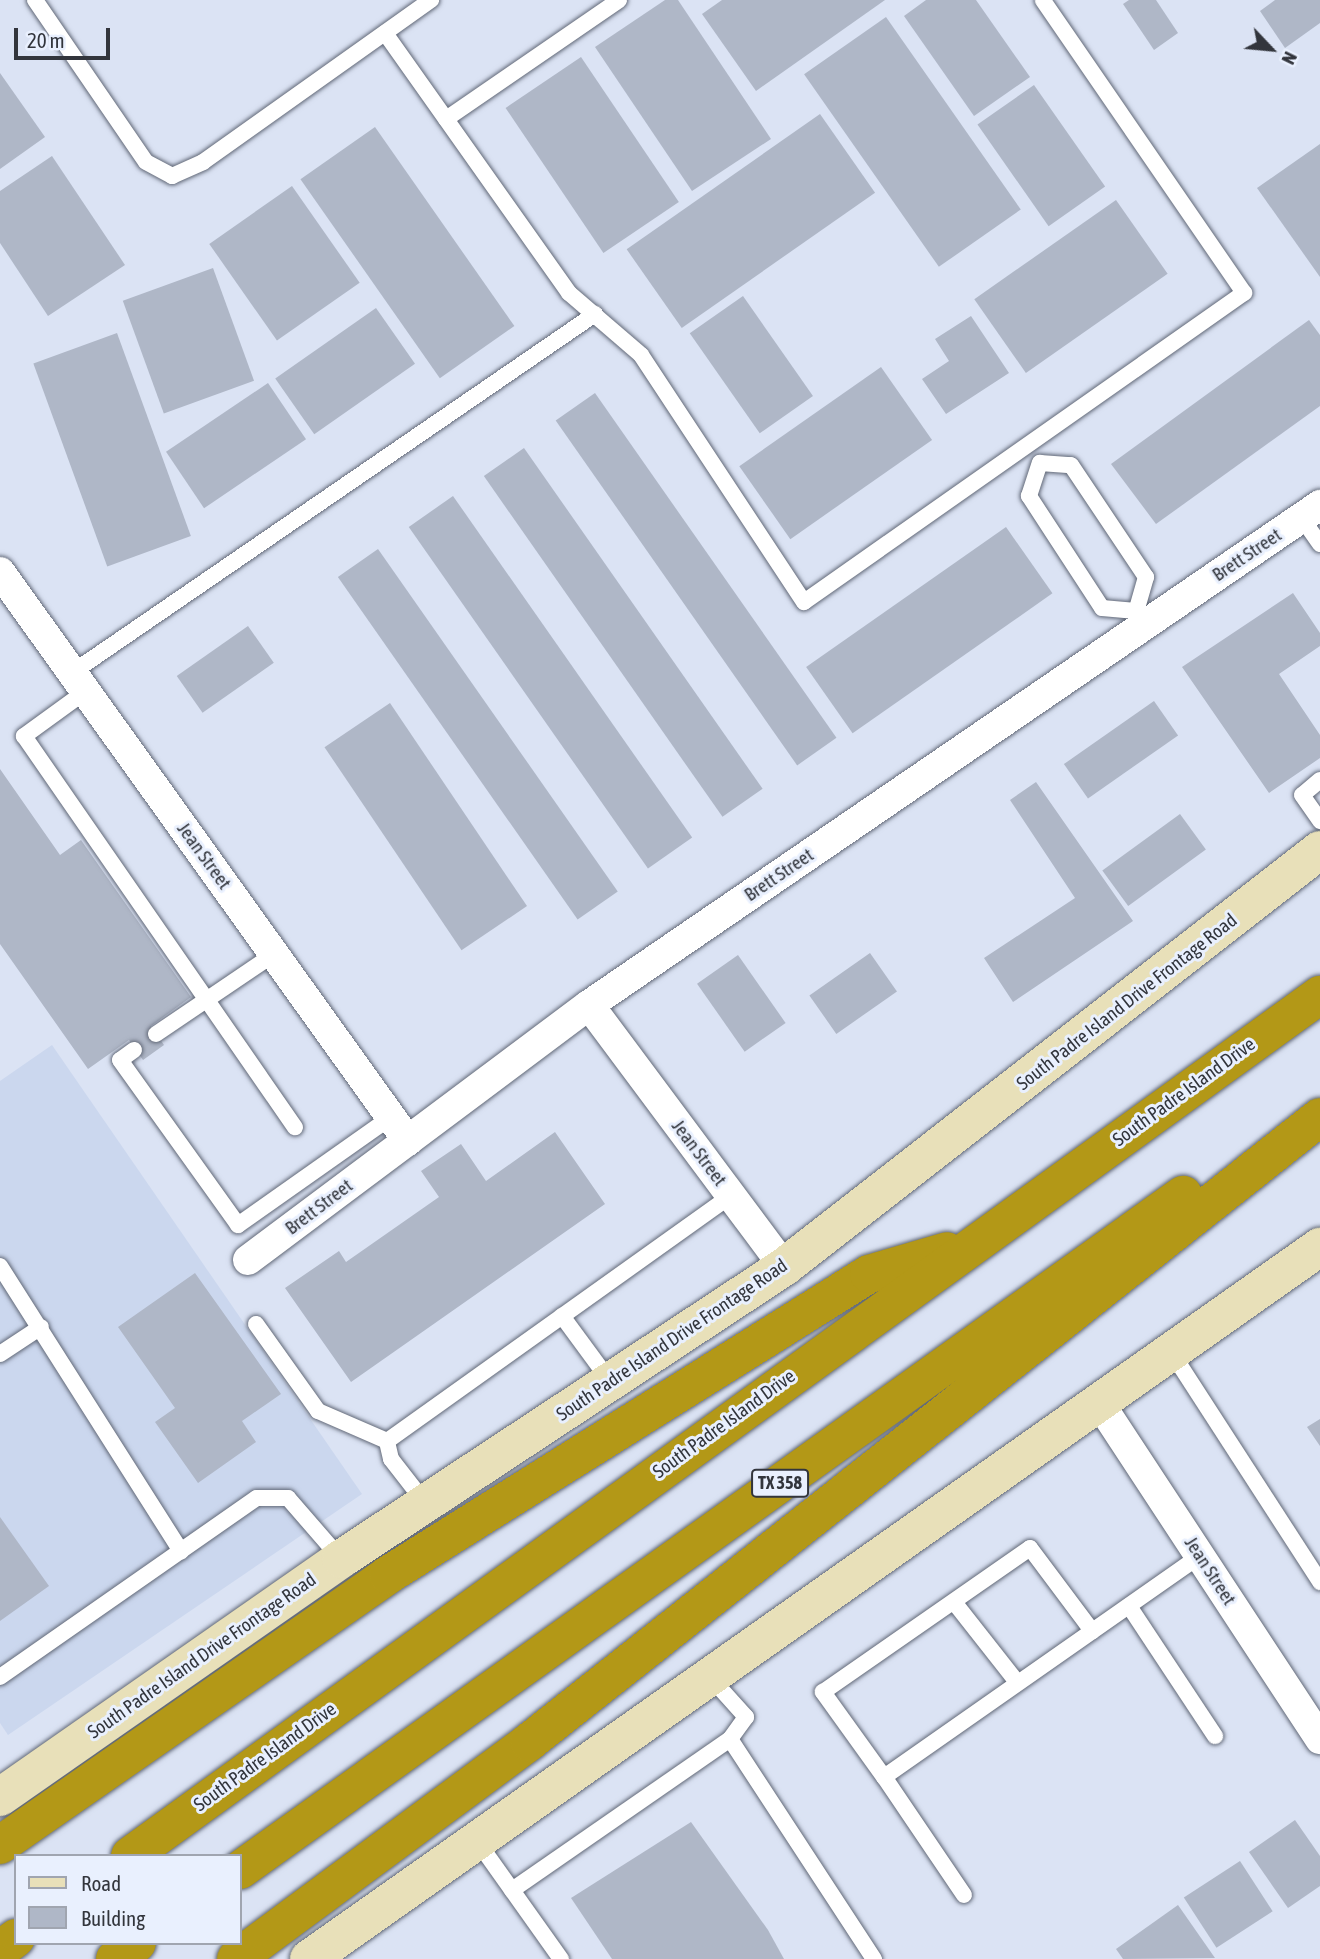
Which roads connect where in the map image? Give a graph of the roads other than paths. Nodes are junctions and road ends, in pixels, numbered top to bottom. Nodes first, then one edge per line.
1 (35, 0) edge
2 (431, 0) edge
3 (619, 0) edge
4 (1043, 0) edge
5 (385, 33) junction
6 (446, 119) junction
7 (595, 314) junction
8 (1027, 446) junction
9 (1040, 463) junction
10 (1311, 511) edge
11 (1320, 544) edge
12 (0, 572) edge
13 (1140, 618) junction
14 (79, 682) junction
15 (1320, 780) edge
16 (1320, 821) edge
17 (1320, 850) edge
18 (274, 954) junction
19 (1320, 995) edge
20 (204, 1002) junction
21 (589, 1005) junction
22 (156, 1034) dead end
23 (134, 1050) dead end
24 (1320, 1097) edge
25 (1320, 1117) edge
26 (295, 1127) dead end
27 (399, 1129) junction
28 (731, 1196) junction
29 (972, 1244) junction
30 (1320, 1247) edge
31 (248, 1260) dead end
32 (0, 1266) edge
33 (783, 1267) junction
34 (562, 1316) junction
35 (256, 1324) dead end
36 (41, 1327) junction
37 (1172, 1353) junction
38 (0, 1354) edge
39 (610, 1381) junction
40 (1100, 1404) junction
41 (387, 1441) junction
42 (428, 1507) junction
43 (181, 1551) junction
44 (1200, 1556) junction
45 (341, 1559) junction
46 (1320, 1582) edge
47 (954, 1602) junction
48 (1129, 1605) junction
49 (1092, 1632) junction
50 (0, 1677) edge
51 (710, 1677) junction
52 (1017, 1682) junction
53 (1215, 1736) dead end
54 (730, 1738) junction
55 (1320, 1739) edge
56 (884, 1777) junction
57 (0, 1796) edge
58 (477, 1841) junction
59 (0, 1845) edge
60 (133, 1854) edge
61 (242, 1869) edge
62 (512, 1890) junction
63 (964, 1895) dead end
64 (134, 1945) edge
65 (115, 1959) edge
66 (236, 1959) edge
67 (309, 1959) edge
68 (562, 1959) edge
69 (874, 1959) edge

1 - 5 lane
2 - 5 lane
3 - 6 lane
4 - 8 lane
5 - 6 lane
6 - 7 lane
7 - 8 lane
7 - 14 lane
8 - 9 lane
9 - 13 lane
9 - 13 lane
10 - 11 lane
10 - 13 street, Brett Street
12 - 14 street, Jean Street
13 - 21 street, Brett Street
14 - 18 street, Jean Street
14 - 20 lane
15 - 16 lane
17 - 33 main road, South Padre Island Drive Frontage Road
18 - 20 lane
18 - 27 street, Jean Street
19 - 29 highway, South Padre Island Drive
20 - 22 lane
20 - 26 lane
21 - 27 street, Brett Street
21 - 28 street, Jean Street
23 - 27 lane
24 - 61 highway, TX 358
25 - 66 highway
27 - 31 street, Brett Street
28 - 33 street, Jean Street
28 - 34 lane
29 - 59 highway
29 - 60 highway, South Padre Island Drive
30 - 37 main road
32 - 36 lane
33 - 39 main road, South Padre Island Drive Frontage Road
34 - 39 lane
34 - 41 lane
35 - 41 lane
36 - 38 lane
36 - 43 lane
37 - 40 main road
37 - 46 lane
39 - 42 main road, South Padre Island Drive Frontage Road
40 - 44 street, Jean Street
40 - 51 main road
41 - 42 lane
42 - 45 main road, South Padre Island Drive Frontage Road
43 - 45 lane
43 - 50 lane
44 - 48 lane
44 - 55 street, Jean Street
45 - 57 main road, South Padre Island Drive Frontage Road
47 - 49 lane
47 - 52 lane
47 - 56 lane
48 - 49 lane
48 - 53 lane
49 - 52 lane
51 - 54 lane
51 - 58 main road
52 - 56 lane
54 - 62 lane
54 - 69 lane
56 - 63 lane
58 - 62 lane
58 - 67 main road
62 - 68 lane
64 - 65 highway

